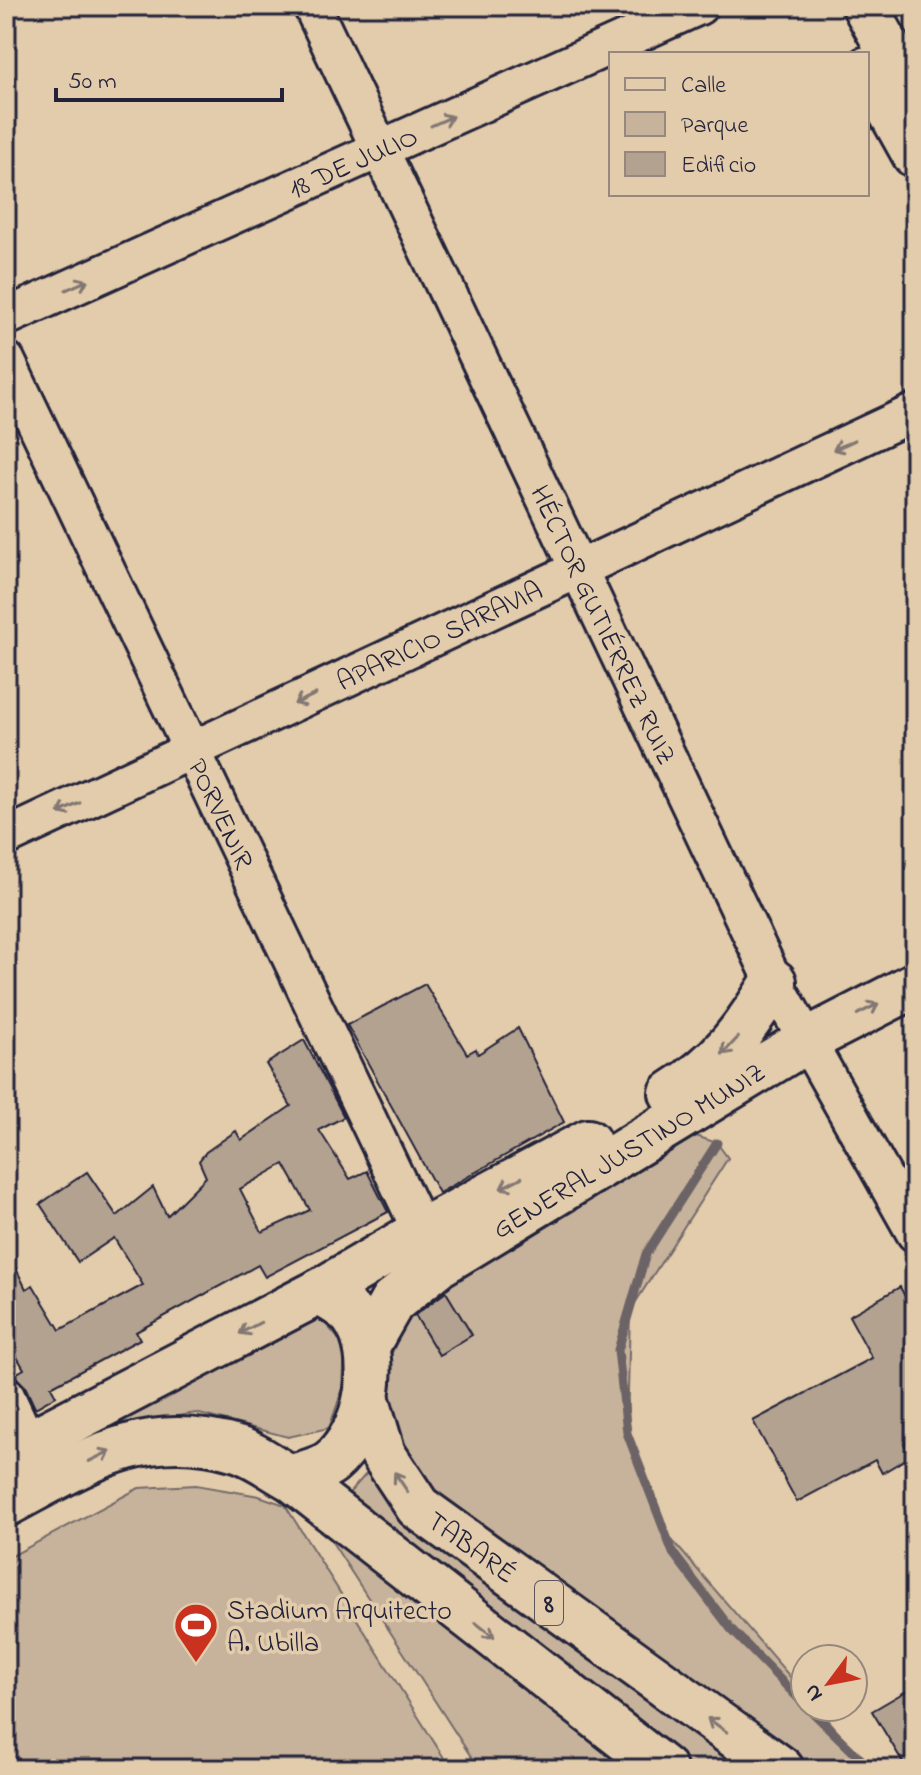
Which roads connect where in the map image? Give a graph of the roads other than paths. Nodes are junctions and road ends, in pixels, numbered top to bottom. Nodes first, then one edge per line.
1 (312, 6) edge
2 (699, 6) edge
3 (832, 6) edge
4 (865, 6) edge
5 (858, 52) edge
6 (869, 73) edge
7 (915, 96) edge
8 (380, 149) junction
9 (915, 155) edge
10 (6, 317) edge
11 (6, 360) edge
12 (915, 412) edge
13 (582, 570) junction
14 (192, 751) junction
15 (6, 837) edge
16 (774, 982) junction
17 (915, 985) edge
18 (806, 1041) junction
19 (915, 1233) edge
20 (430, 1248) junction
21 (319, 1292) junction
22 (367, 1346) junction
23 (6, 1396) edge
24 (366, 1397) junction
25 (17, 1449) edge
26 (291, 1478) junction
27 (46, 1483) junction
28 (6, 1504) edge
29 (664, 1769) edge
30 (781, 1769) edge

1 - 8 street, HÉCTOR GUTIÉRREZ RUIZ
8 -> 2 street, 18 DE JULIO
3 - 5 main road
4 - 7 main road
6 - 9 main road
10 -> 8 street, 18 DE JULIO
8 - 13 street, HÉCTOR GUTIÉRREZ RUIZ
11 - 14 street, PORVENIR
12 -> 13 street, APARICIO SARAVIA
13 -> 14 street, APARICIO SARAVIA
13 - 16 street, HÉCTOR GUTIÉRREZ RUIZ
14 -> 15 street, APARICIO SARAVIA
14 - 20 street, PORVENIR
16 - 18 street, HÉCTOR GUTIÉRREZ RUIZ
16 -> 20 main road, GENERAL JUSTINO MUNIZ
18 -> 17 main road, GENERAL JUSTINO MUNIZ
18 - 19 street, HÉCTOR GUTIÉRREZ RUIZ
18 - 20 main road, GENERAL JUSTINO MUNIZ
20 - 21 main road, GENERAL JUSTINO MUNIZ
20 - 22 main road, GENERAL JUSTINO MUNIZ
21 - 22 main road
21 -> 25 main road, GENERAL JUSTINO MUNIZ
22 - 24 main road, 8
23 - 25 street
24 - 26 main road
30 -> 24 main road, TABARÉ / 8
25 - 27 street
27 -> 26 main road, 8
26 -> 29 main road, TABARÉ / 8
27 - 28 main road, 8

